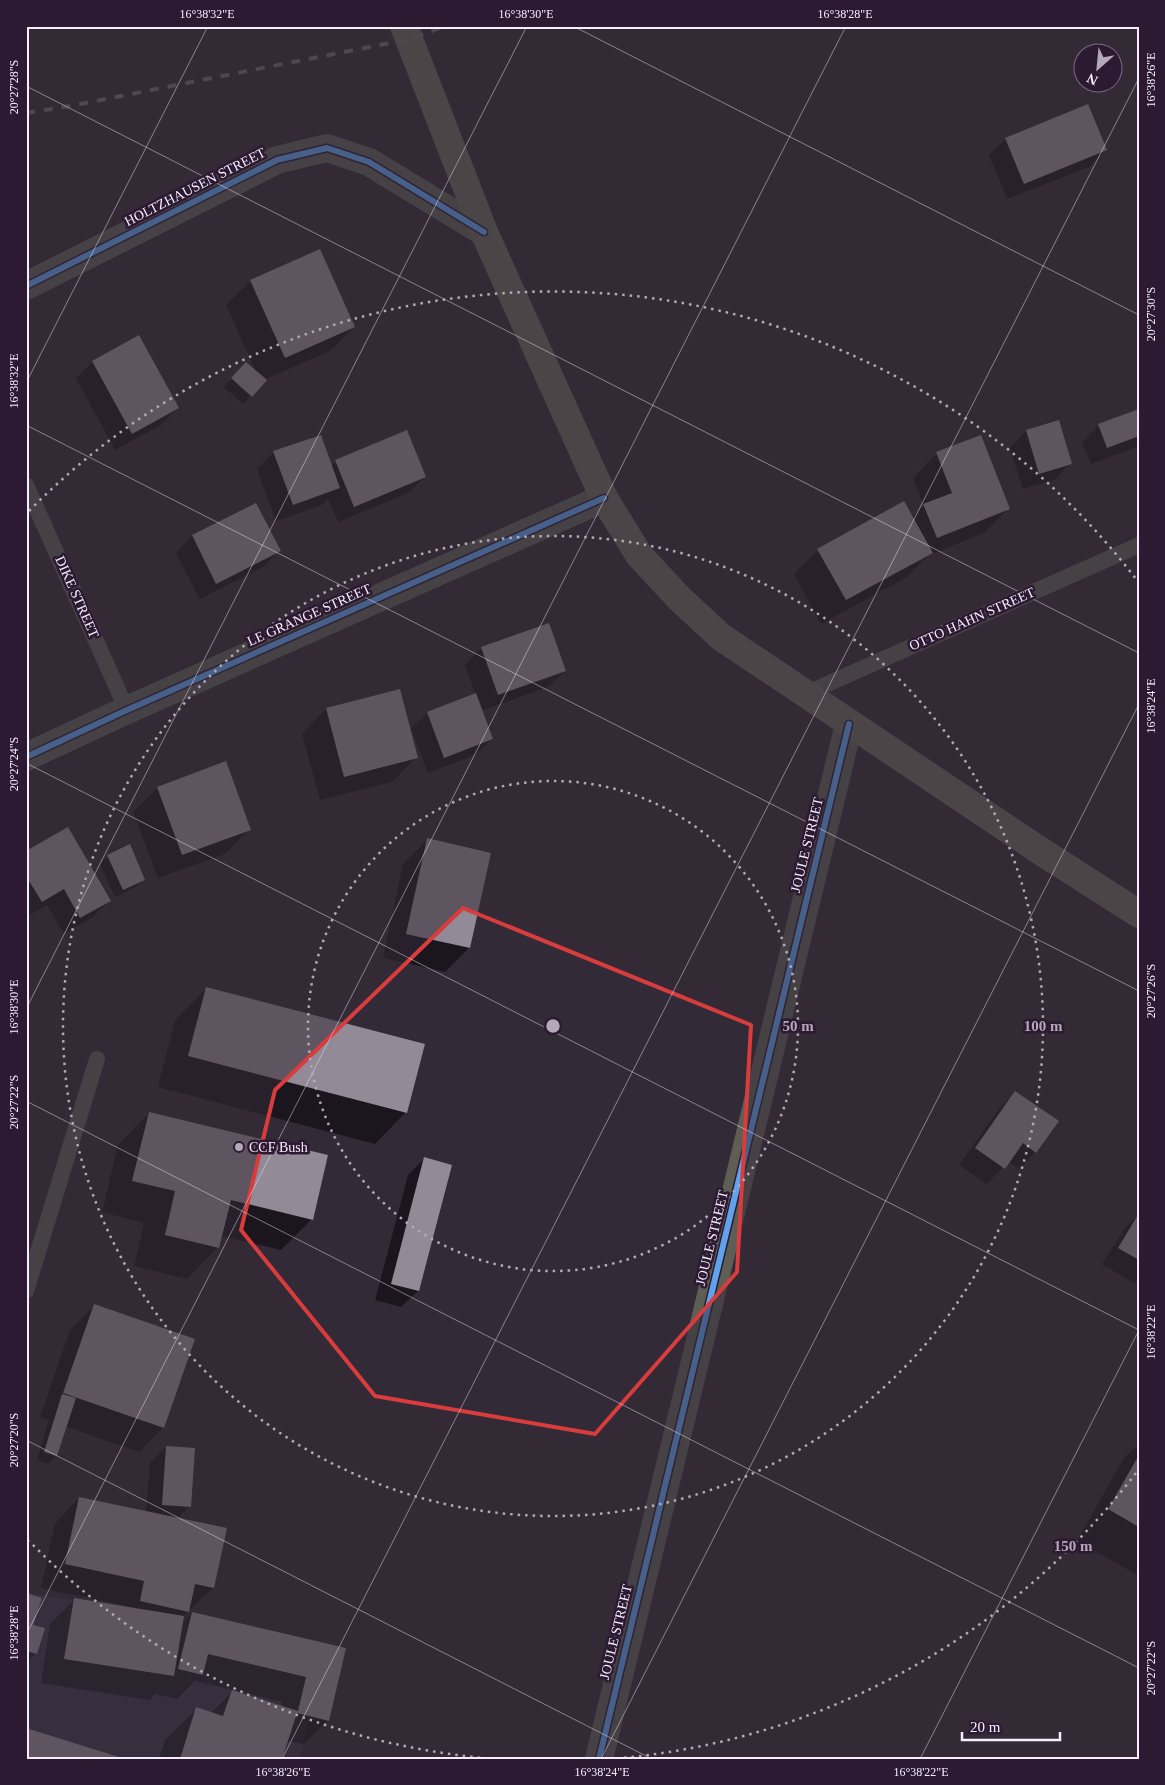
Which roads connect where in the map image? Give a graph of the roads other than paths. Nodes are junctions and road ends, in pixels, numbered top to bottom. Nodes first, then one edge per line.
1 (404, 26) edge
2 (484, 232) junction
3 (26, 286) edge
4 (26, 485) edge
5 (604, 498) junction
6 (1139, 545) edge
7 (805, 694) junction
8 (127, 710) junction
9 (849, 724) junction
10 (26, 757) edge
11 (1139, 914) edge
12 (97, 1059) dead end
13 (26, 1292) edge
14 (599, 1759) edge

1 - 2 main road
2 - 3 street, HOLTZHAUSEN STREET
2 - 5 main road
4 - 8 lane, DIKE STREET
5 - 7 main road
5 - 8 street, LE GRANGE STREET
6 - 7 lane, OTTO HAHN STREET
7 - 9 main road
8 - 10 street, LE GRANGE STREET
9 - 11 main road
9 - 14 street, JOULE STREET
12 - 13 lane

